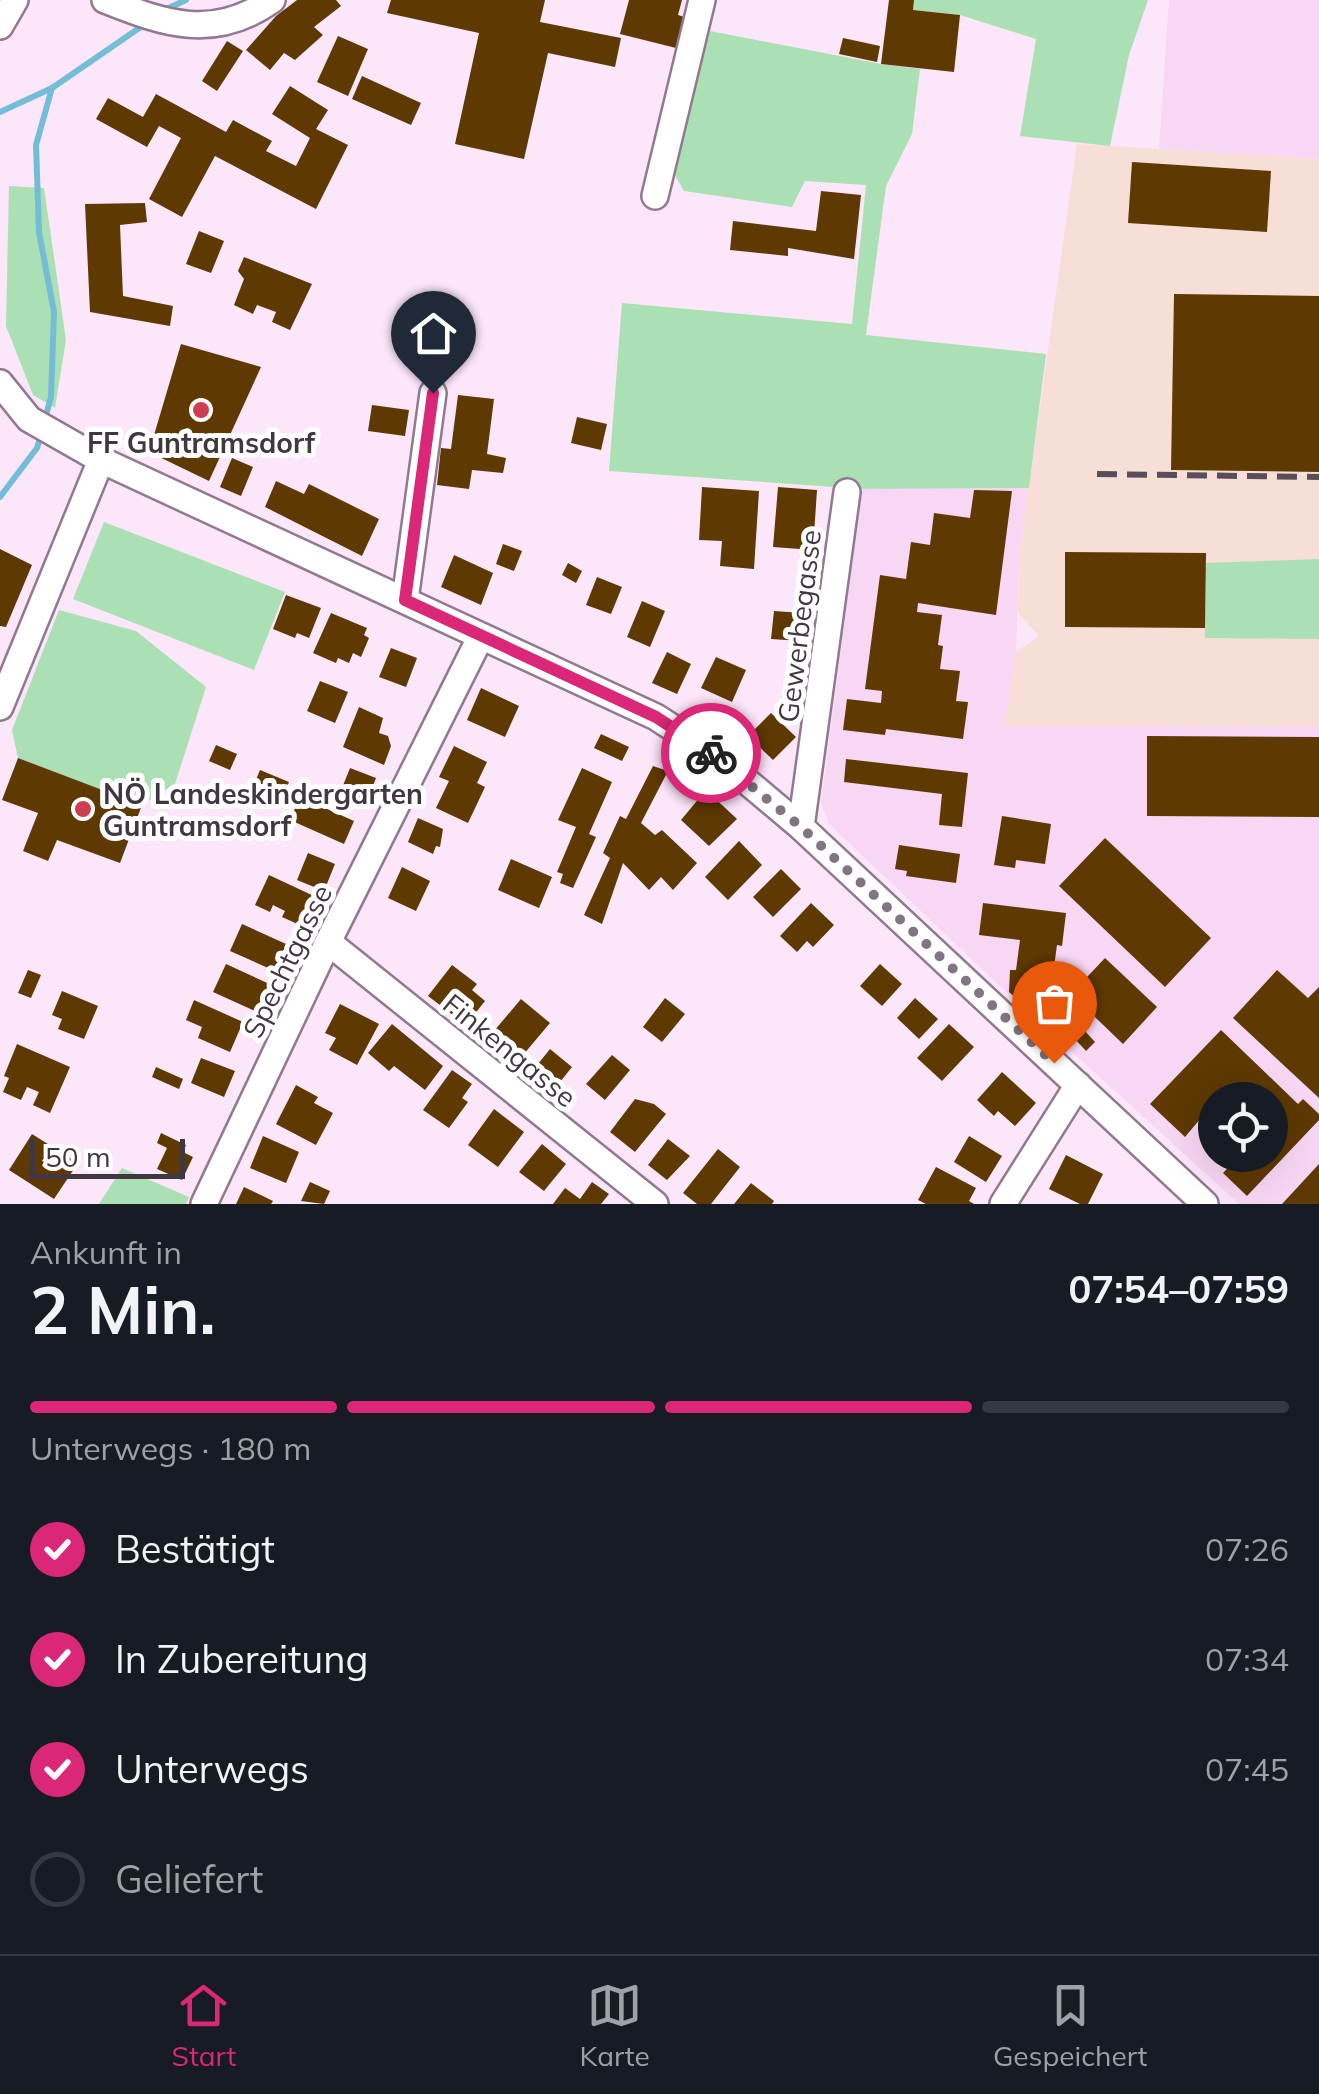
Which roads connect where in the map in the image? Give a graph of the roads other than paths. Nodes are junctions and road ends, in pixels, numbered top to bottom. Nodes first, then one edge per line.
1 (15, 0) edge
2 (105, 0) edge
3 (272, 0) edge
4 (702, 0) edge
5 (0, 26) edge
6 (654, 196) dead end
7 (433, 393) dead end
8 (11, 403) edge
9 (102, 460) junction
10 (846, 492) dead end
11 (405, 600) junction
12 (480, 638) junction
13 (0, 707) edge
14 (801, 827) junction
15 (328, 942) junction
16 (1078, 1085) junction
17 (204, 1204) edge
18 (655, 1204) edge
19 (1004, 1204) edge
20 (1205, 1204) edge

1 - 5 street
2 - 3 street
4 - 6 street
7 - 11 street
8 - 9 street
9 - 11 street
9 - 13 street
10 - 14 street, Gewerbegasse
11 - 12 street
12 - 14 street
12 - 15 street, Spechtgasse
14 - 16 street
15 - 17 street, Spechtgasse
15 - 18 street, Finkengasse
16 - 19 street
16 - 20 street

